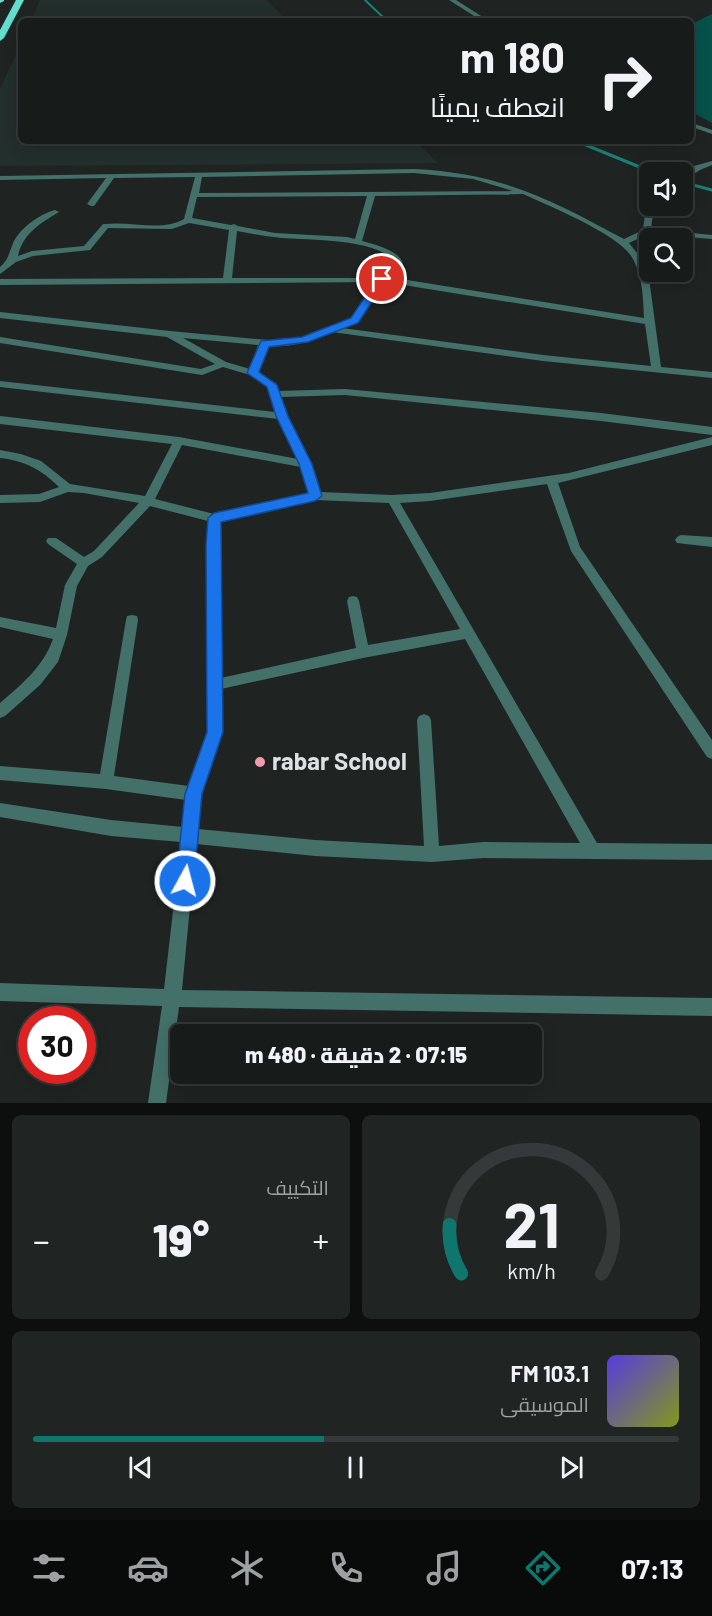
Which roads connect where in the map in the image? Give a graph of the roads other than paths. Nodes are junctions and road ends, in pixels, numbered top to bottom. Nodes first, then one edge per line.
1 (20, 0) edge
2 (452, 0) edge
3 (481, 18) edge
4 (0, 38) edge
5 (694, 126) edge
6 (712, 132) edge
7 (712, 163) edge
8 (693, 171) edge
9 (199, 175) junction
10 (112, 176) junction
11 (0, 178) edge
12 (372, 192) junction
13 (529, 193) junction
14 (194, 195) junction
15 (91, 204) dead end
16 (55, 212) dead end
17 (188, 220) junction
18 (234, 226) junction
19 (639, 235) edge
20 (693, 235) edge
21 (712, 237) edge
22 (358, 242) junction
23 (624, 242) junction
24 (13, 260) junction
25 (0, 271) edge
26 (227, 279) junction
27 (382, 279) junction
28 (396, 280) junction
29 (0, 282) edge
30 (0, 315) edge
31 (649, 322) junction
32 (334, 330) junction
33 (169, 334) junction
34 (0, 340) edge
35 (264, 343) junction
36 (223, 364) junction
37 (656, 369) junction
38 (253, 373) junction
39 (712, 375) edge
40 (0, 384) edge
41 (275, 394) junction
42 (282, 416) junction
43 (0, 420) edge
44 (712, 431) edge
45 (179, 441) junction
46 (712, 441) edge
47 (0, 454) edge
48 (306, 464) junction
49 (551, 480) junction
50 (67, 488) junction
51 (315, 496) junction
52 (0, 499) edge
53 (392, 499) junction
54 (148, 501) junction
55 (214, 518) junction
56 (681, 540) dead end
57 (52, 541) dead end
58 (712, 542) edge
59 (84, 563) junction
60 (353, 602) dead end
61 (132, 620) dead end
62 (0, 622) edge
63 (469, 633) junction
64 (61, 634) junction
65 (363, 652) junction
66 (214, 685) junction
67 (0, 712) edge
68 (424, 720) dead end
69 (712, 752) edge
70 (0, 773) edge
71 (106, 782) junction
72 (194, 794) junction
73 (0, 810) edge
74 (190, 834) junction
75 (593, 851) junction
76 (712, 852) edge
77 (432, 854) junction
78 (0, 992) edge
79 (172, 998) junction
80 (712, 1008) edge
81 (157, 1103) edge

1 - 4 highway
2 - 3 street
5 - 6 street
7 - 8 street
9 - 10 street
9 - 13 street
9 - 14 street
10 - 11 street
10 - 15 street
12 - 13 street
12 - 14 street
12 - 22 street
13 - 23 street
14 - 17 street
16 - 24 street
17 - 18 street
17 - 24 street
18 - 22 street
18 - 26 street
19 - 23 street
20 - 21 street
22 - 28 street
23 - 31 street
24 - 25 street
26 - 27 street
26 - 29 street
27 - 28 street
27 - 32 street
28 - 31 street
30 - 33 street
31 - 37 street
32 - 35 street
32 - 37 street
33 - 35 street
33 - 36 street
34 - 36 street
35 - 38 street
36 - 38 street
37 - 39 street
38 - 41 street
40 - 42 street
41 - 42 street
41 - 44 street
42 - 48 street
43 - 45 street
45 - 48 street
45 - 54 street
46 - 49 street
47 - 50 street
48 - 51 street
49 - 53 street
49 - 69 street
50 - 52 street
50 - 54 street
51 - 53 street
51 - 55 street
53 - 63 street
54 - 55 street
54 - 59 street
55 - 66 street
56 - 58 street
57 - 59 street
59 - 64 street
60 - 65 street
61 - 71 street
62 - 64 street
63 - 65 street
63 - 75 street
64 - 67 street
65 - 66 street
66 - 72 street
68 - 77 street
70 - 71 street
71 - 72 street
72 - 74 street
73 - 74 street
74 - 77 street
74 - 79 street
75 - 76 street
75 - 77 street
78 - 79 street
79 - 80 street
79 - 81 street

